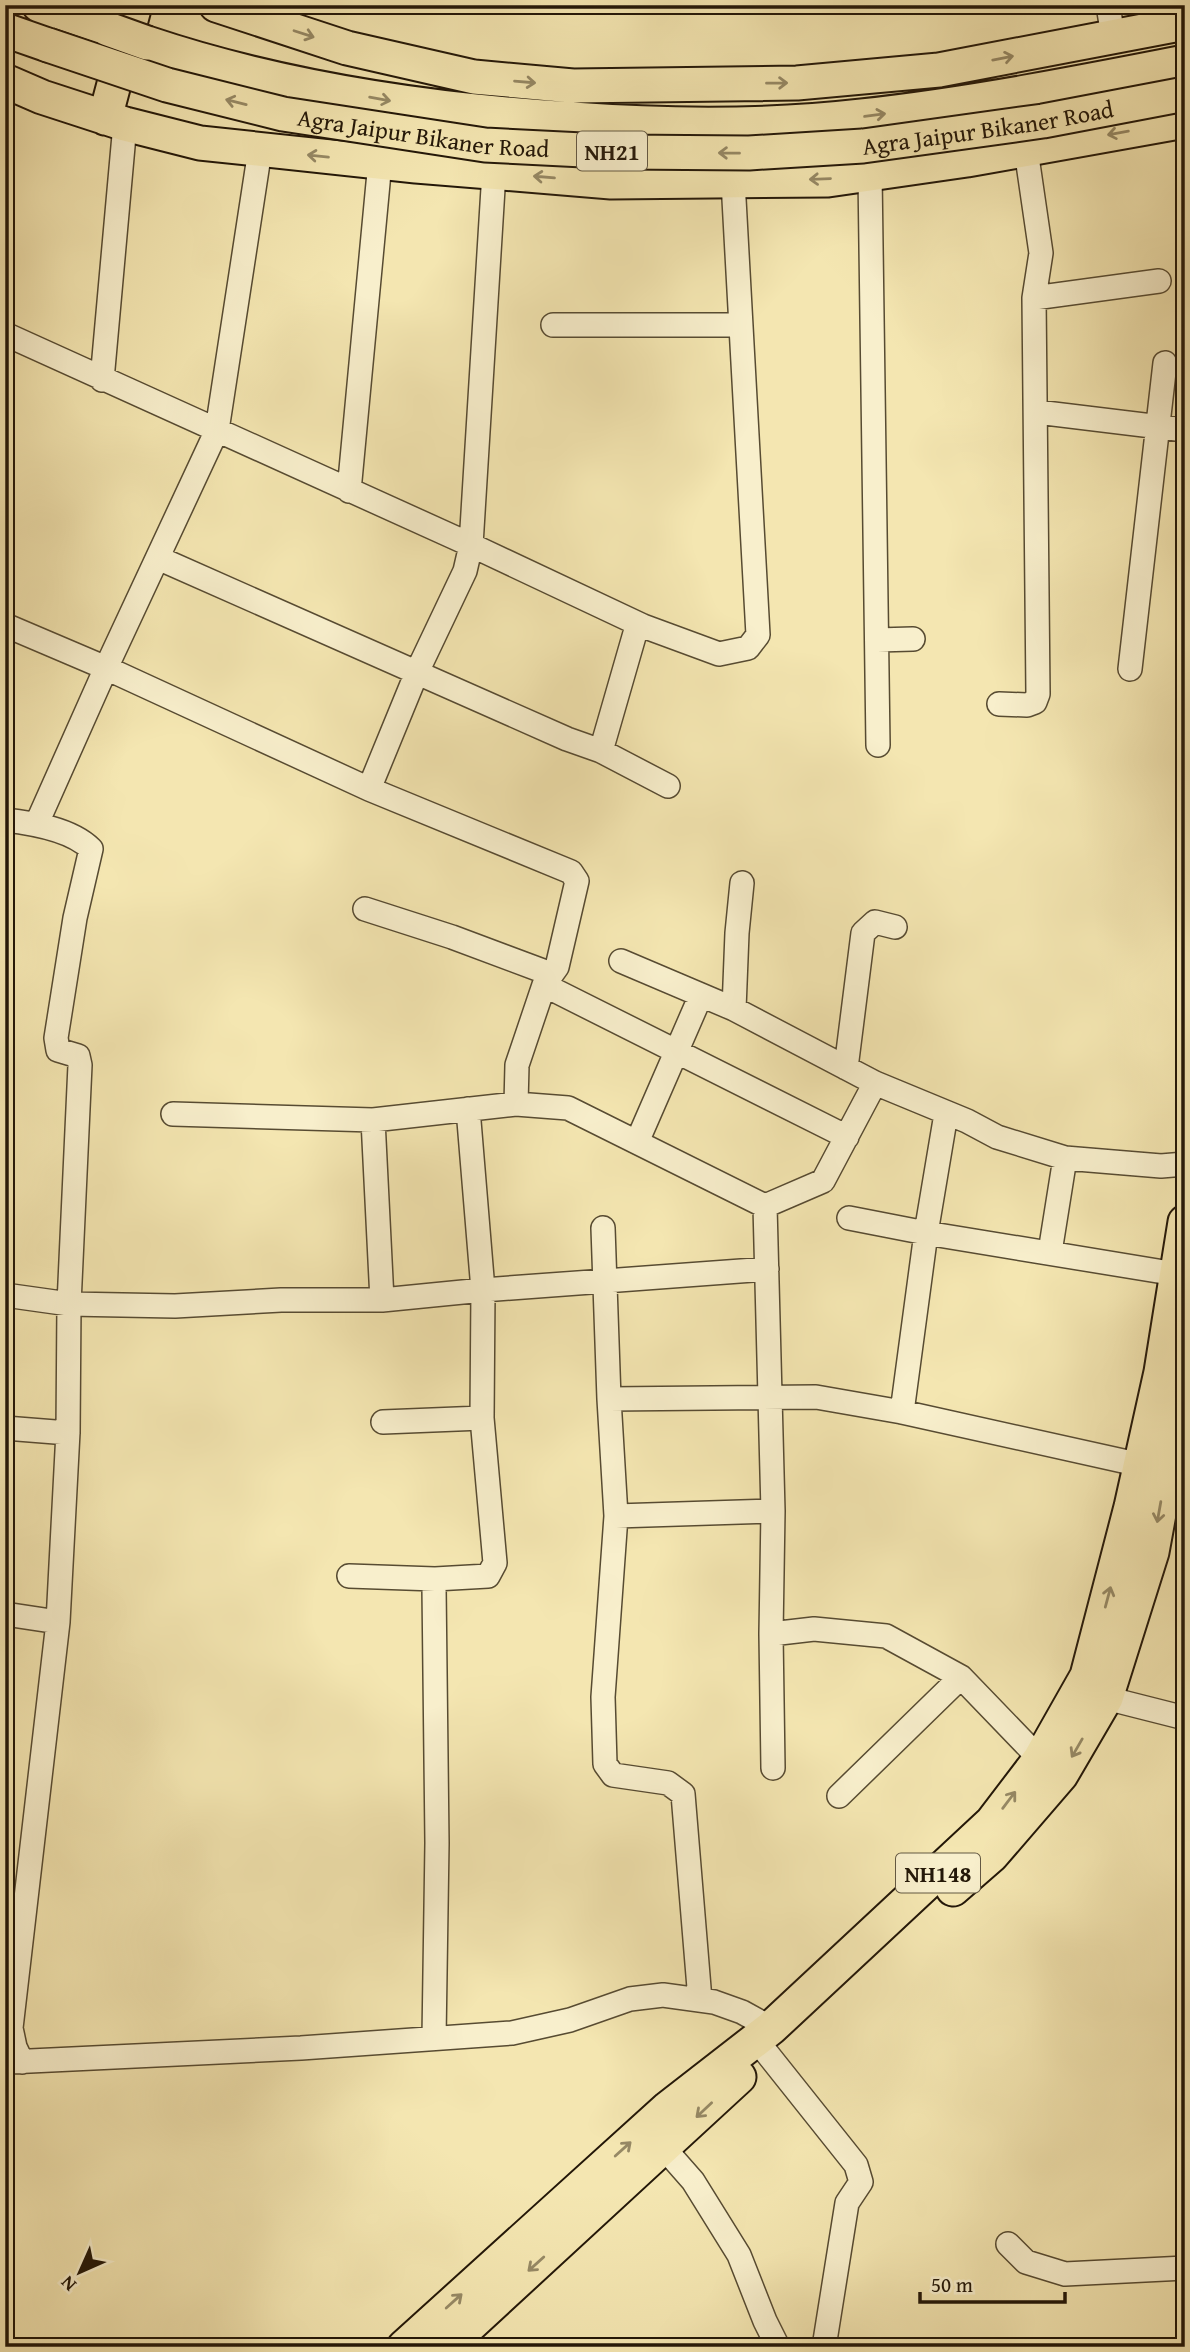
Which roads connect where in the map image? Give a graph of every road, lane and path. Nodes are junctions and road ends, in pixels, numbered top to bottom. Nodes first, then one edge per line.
1 (39, 5) edge
2 (135, 5) edge
3 (215, 5) edge
4 (1111, 21) edge
5 (1185, 23) edge
6 (5, 30) edge
7 (1185, 62) edge
8 (5, 81) edge
9 (1185, 94) edge
10 (115, 121) junction
11 (1185, 121) edge
12 (260, 150) junction
13 (1026, 150) junction
14 (380, 162) junction
15 (494, 173) junction
16 (870, 174) junction
17 (733, 181) junction
18 (1159, 281) dead end
19 (1034, 298) junction
20 (553, 325) dead end
21 (740, 325) junction
22 (5, 334) edge
23 (1165, 363) dead end
24 (102, 380) junction
25 (1037, 412) junction
26 (1158, 427) junction
27 (217, 430) junction
28 (1185, 430) edge
29 (349, 491) junction
30 (471, 545) junction
31 (158, 558) junction
32 (5, 625) edge
33 (643, 626) junction
34 (913, 639) dead end
35 (877, 640) junction
36 (106, 668) junction
37 (1130, 669) dead end
38 (417, 672) junction
39 (999, 705) dead end
40 (878, 745) dead end
41 (601, 751) junction
42 (668, 786) dead end
43 (369, 789) junction
44 (5, 820) edge
45 (37, 823) junction
46 (742, 883) dead end
47 (365, 909) dead end
48 (895, 927) dead end
49 (621, 961) dead end
50 (548, 980) junction
51 (702, 995) junction
52 (734, 1009) junction
53 (677, 1050) junction
54 (846, 1068) junction
55 (875, 1083) junction
56 (516, 1104) junction
57 (468, 1109) junction
58 (173, 1114) dead end
59 (946, 1114) junction
60 (373, 1120) junction
61 (847, 1137) junction
62 (637, 1142) junction
63 (1065, 1158) junction
64 (1185, 1164) edge
65 (765, 1206) junction
66 (849, 1218) dead end
67 (1185, 1222) edge
68 (603, 1228) dead end
69 (926, 1233) junction
70 (1050, 1252) junction
71 (767, 1269) junction
72 (1177, 1274) junction
73 (604, 1282) junction
74 (483, 1290) junction
75 (5, 1295) edge
76 (383, 1300) junction
77 (69, 1304) junction
78 (1185, 1372) edge
79 (771, 1396) junction
80 (609, 1399) junction
81 (902, 1412) junction
82 (482, 1418) junction
83 (383, 1422) dead end
84 (5, 1428) edge
85 (68, 1433) junction
86 (1164, 1468) edge
87 (773, 1511) junction
88 (616, 1516) junction
89 (349, 1576) dead end
90 (435, 1579) junction
91 (5, 1614) edge
92 (58, 1622) junction
93 (771, 1634) junction
94 (961, 1677) junction
95 (1106, 1698) junction
96 (1185, 1717) edge
97 (1041, 1759) junction
98 (773, 1768) dead end
99 (839, 1796) dead end
100 (700, 2000) junction
101 (8, 2026) edge
102 (434, 2038) junction
103 (768, 2040) junction
104 (14, 2062) edge
105 (664, 2148) junction
106 (1007, 2244) dead end
107 (1185, 2268) edge
108 (404, 2347) edge
109 (446, 2347) edge
110 (778, 2347) edge
111 (824, 2347) edge

1 -> 7 highway, Agra Jaipur Bikaner Road / NH21, bridge
2 - 10 highway
3 -> 4 highway
4 - 5 highway
9 -> 6 highway, Agra Jaipur Bikaner Road / NH21, bridge
8 - 10 highway
10 - 12 highway
10 - 24 street
11 -> 13 highway
14 -> 12 highway
12 - 27 street
13 - 16 highway
13 - 19 street
14 - 15 highway
14 - 29 street
17 -> 15 highway
15 - 30 street
16 -> 17 highway
16 - 35 street
17 - 21 street
18 - 19 street
19 - 25 street
20 - 21 street
21 - 33 street
22 - 24 street
23 - 26 street
24 - 27 street
25 - 26 street
25 - 39 street
26 - 28 street
26 - 37 street
27 - 29 street
27 - 31 street
29 - 30 street
30 - 33 street
30 - 38 street
31 - 36 street
31 - 38 street
32 - 36 street
33 - 41 street
34 - 35 street
35 - 40 street
36 - 43 street
36 - 45 street
38 - 41 street
38 - 43 street
41 - 42 street
43 - 50 street
44 - 45 street
45 - 77 street
46 - 52 street
47 - 50 street
48 - 54 street
49 - 51 street
50 - 53 street
50 - 56 street
51 - 52 street
51 - 53 street
52 - 54 street
53 - 61 street
53 - 62 street
54 - 55 street
55 - 59 street
55 - 61 street
56 - 57 street
56 - 62 street
57 - 60 street
57 - 74 street
58 - 60 street
59 - 63 street
59 - 69 street
60 - 76 street
61 - 65 street
62 - 65 street
63 - 64 street
63 - 70 street
65 - 71 street
66 - 69 street
67 - 72 highway, NH148
68 - 73 street
69 - 70 street
69 - 81 street
70 - 72 street
71 - 73 street
71 - 79 street
72 - 86 highway, NH148
73 - 74 street
73 - 80 street
74 - 76 street
74 - 82 street
75 - 77 street
76 - 77 street
77 - 85 street
78 - 86 highway, NH148
79 - 80 street
79 - 81 street
79 - 87 street
80 - 88 street
81 - 86 street
82 - 83 street
82 - 90 street
84 - 85 street
85 - 92 street
86 -> 95 highway, NH148
97 -> 86 highway, NH148
87 - 88 street
87 - 93 street
88 - 100 street
89 - 90 street
90 - 102 street
91 - 92 street
92 - 101 street
93 - 94 street
93 - 98 street
94 - 97 street
94 - 99 street
95 - 96 street
95 -> 103 highway, NH148
103 -> 97 highway, NH148
100 - 102 street
100 - 103 street
101 - 104 street
102 - 104 street
103 -> 105 highway, NH148
108 -> 103 highway, NH148
103 - 111 street
105 -> 109 highway, NH148
105 - 110 street
106 - 107 street

